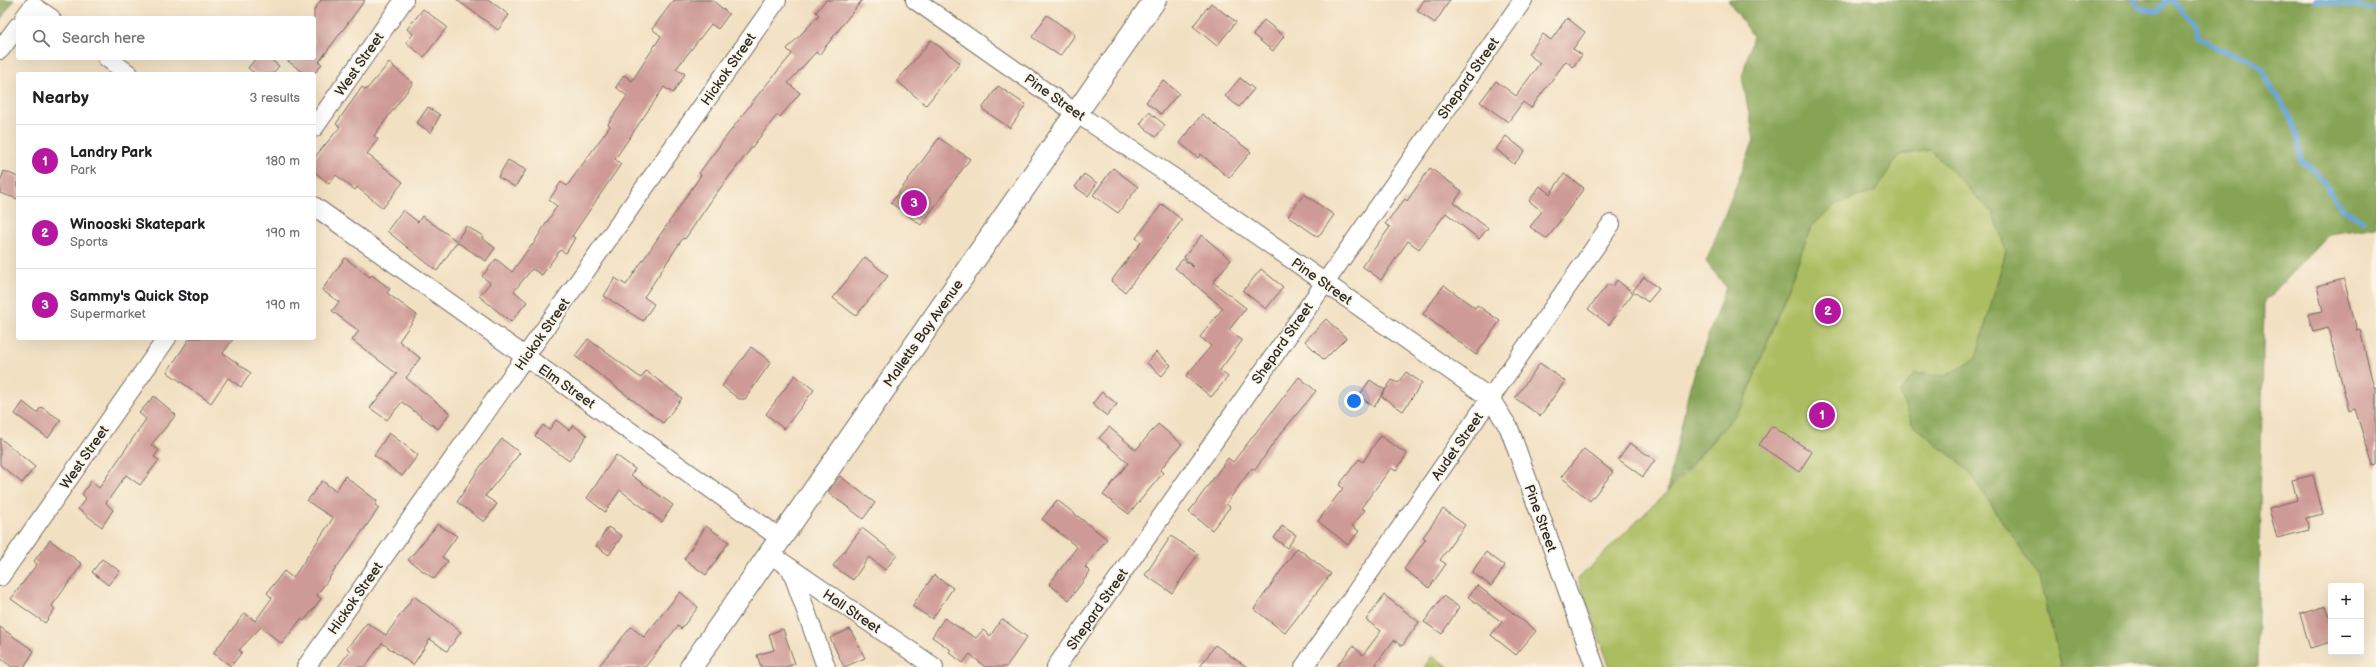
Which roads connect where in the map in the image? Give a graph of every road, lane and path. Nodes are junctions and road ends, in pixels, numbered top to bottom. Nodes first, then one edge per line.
1 (404, 0) edge
2 (777, 0) edge
3 (915, 0) edge
4 (1155, 0) edge
5 (1523, 0) edge
6 (26, 16) edge
7 (48, 16) edge
8 (16, 29) edge
9 (0, 50) edge
10 (110, 60) edge
11 (126, 72) edge
12 (1076, 113) junction
13 (316, 125) edge
14 (316, 207) edge
15 (1611, 224) dead end
16 (1323, 283) junction
17 (166, 340) edge
18 (525, 356) junction
19 (1490, 398) junction
20 (775, 546) junction
21 (791, 569) junction
22 (0, 576) edge
23 (306, 667) edge
24 (691, 667) edge
25 (826, 667) edge
26 (934, 667) edge
27 (1056, 667) edge
28 (1304, 667) edge
29 (1595, 667) edge

1 - 13 street, West Street
2 - 18 street, Hickok Street
3 - 12 street, Pine Street
4 - 12 street, Malletts Bay Avenue
5 - 16 street, Shepard Street
6 - 7 street
8 - 9 street
10 - 11 street
12 - 16 street, Pine Street
12 - 20 street, Malletts Bay Avenue
14 - 18 street, Elm Street
15 - 19 street, Audet Street
16 - 19 street, Pine Street
16 - 27 street, Shepard Street
17 - 22 street, West Street
18 - 20 street, Elm Street
18 - 23 street, Hickok Street
19 - 28 street, Audet Street
19 - 29 street, Pine Street
20 - 21 street, Hall Street
20 - 24 street, Malletts Bay Avenue
21 - 25 street
21 - 26 street, Hall Street

